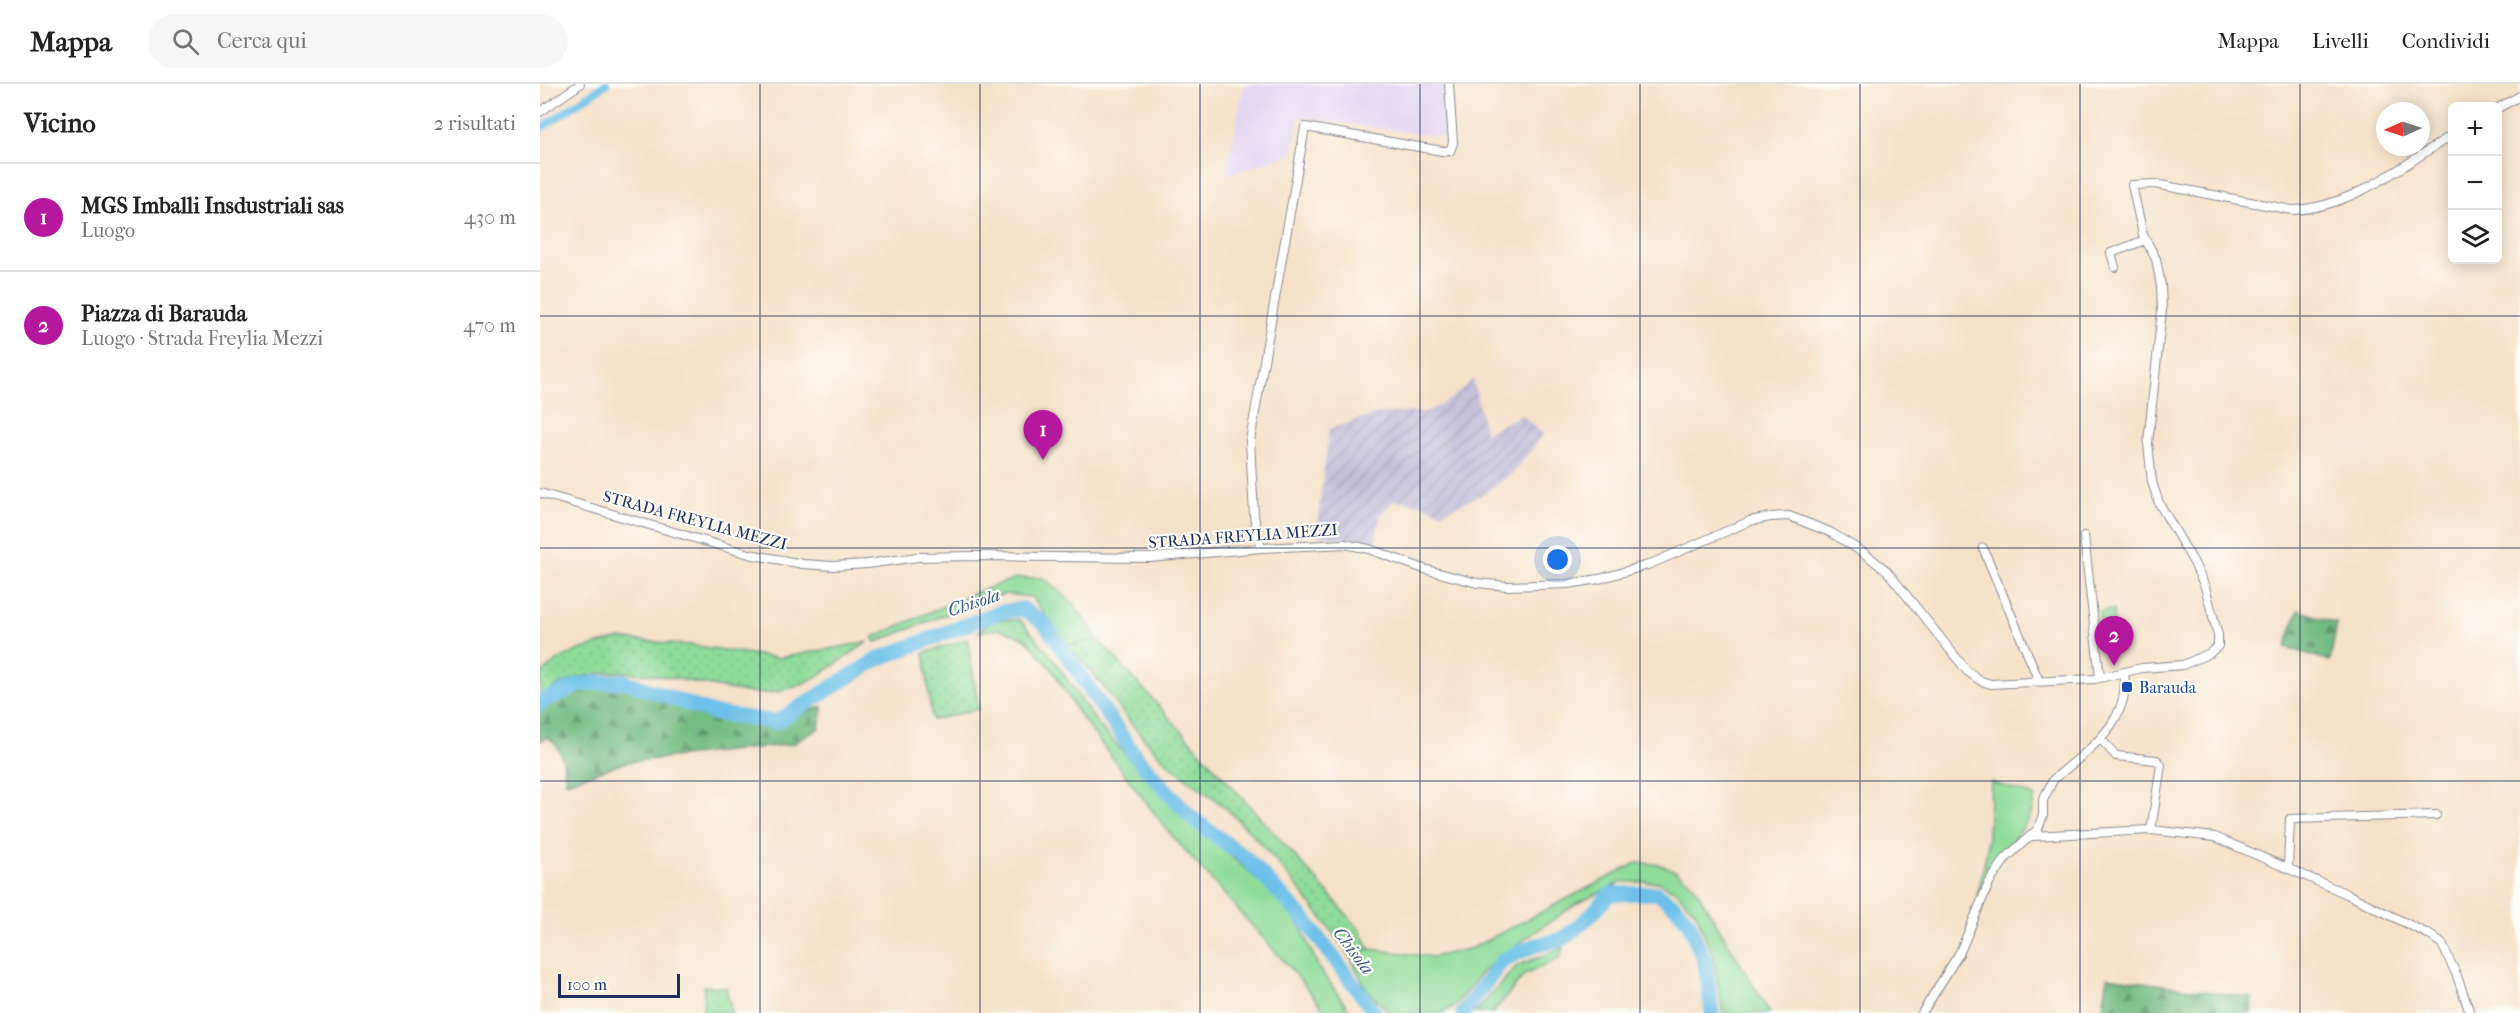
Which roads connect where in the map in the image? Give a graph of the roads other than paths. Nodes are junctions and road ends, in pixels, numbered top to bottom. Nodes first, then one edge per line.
1 (580, 84) edge
2 (1449, 84) edge
3 (2520, 96) edge
4 (2502, 106) edge
5 (540, 112) edge
6 (2448, 137) edge
7 (2145, 240) junction
8 (2115, 267) dead end
9 (540, 493) edge
10 (2084, 536) dead end
11 (1261, 548) junction
12 (1983, 548) dead end
13 (2124, 672) junction
14 (2100, 678) junction
15 (2039, 681) junction
16 (2101, 739) junction
17 (2436, 815) dead end
18 (2151, 830) junction
19 (2032, 836) junction
20 (2288, 867) junction
21 (1922, 1013) edge
22 (2470, 1013) edge

1 - 5 street
2 - 11 street
3 - 4 street
6 - 7 street
7 - 8 street
7 - 13 street, STRADA FREYLIA MEZZI
9 - 11 street, STRADA FREYLIA MEZZI
10 - 14 street
11 - 15 street, STRADA FREYLIA MEZZI
12 - 15 street
13 - 14 street, STRADA FREYLIA MEZZI
13 - 16 street
14 - 15 street, STRADA FREYLIA MEZZI
16 - 18 street
16 - 19 street
17 - 20 street
18 - 19 street
18 - 20 street
19 - 21 street
20 - 22 street

